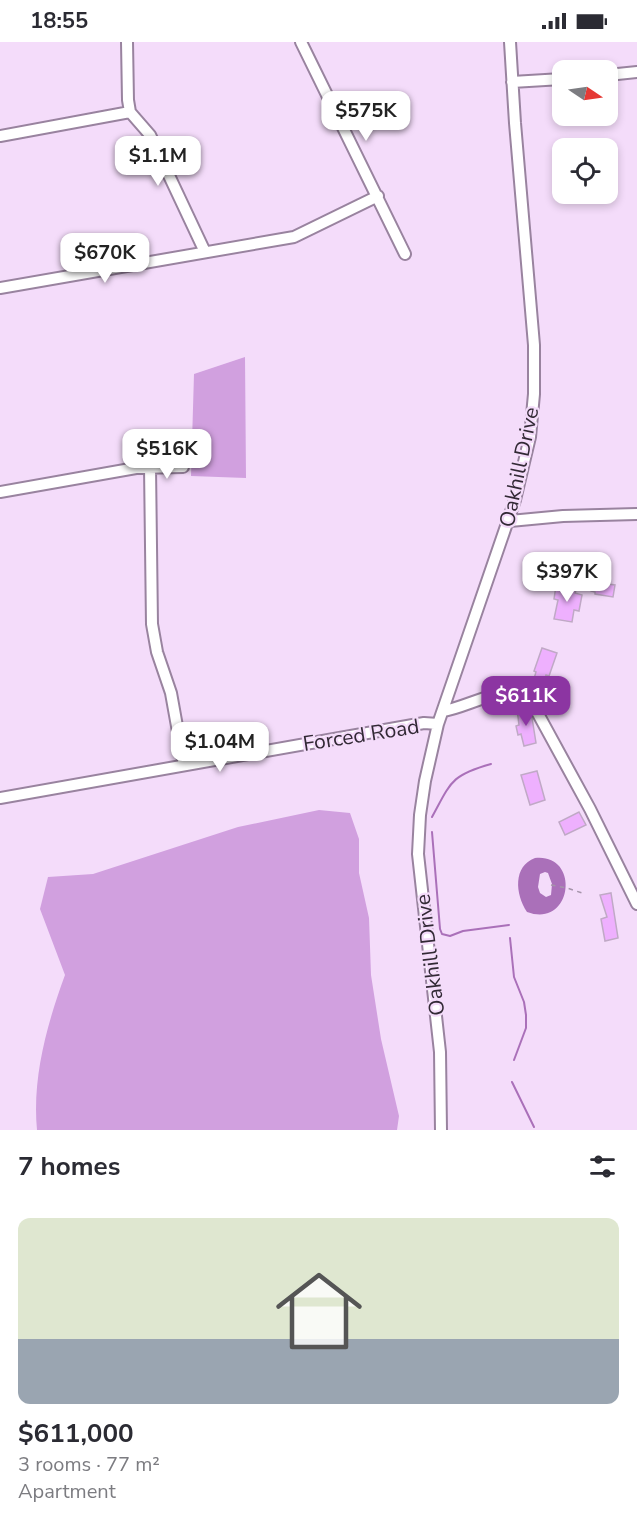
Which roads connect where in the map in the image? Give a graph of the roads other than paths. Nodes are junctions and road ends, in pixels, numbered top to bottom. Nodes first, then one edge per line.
1 (127, 42) edge
2 (301, 42) edge
3 (510, 42) edge
4 (637, 72) edge
5 (618, 74) edge
6 (552, 80) edge
7 (512, 82) junction
8 (130, 112) junction
9 (0, 136) edge
10 (378, 196) junction
11 (204, 252) junction
12 (405, 254) dead end
13 (0, 288) edge
14 (183, 466) dead end
15 (150, 467) junction
16 (0, 492) edge
17 (637, 514) edge
18 (510, 521) junction
19 (443, 711) junction
20 (438, 724) junction
21 (183, 765) junction
22 (0, 798) edge
23 (637, 904) edge
24 (441, 1130) edge

1 - 8 street
2 - 10 street
3 - 7 street, Oakhill Drive
4 - 5 street
6 - 7 street
7 - 18 street, Oakhill Drive
8 - 9 street
8 - 11 street
10 - 11 street
10 - 12 street
11 - 13 street
14 - 15 street
15 - 16 street
15 - 21 street
17 - 18 street
18 - 19 street, Oakhill Drive
19 - 20 street, Oakhill Drive
19 - 23 street
20 - 21 street, Forced Road
20 - 24 street, Oakhill Drive
21 - 22 street, Forced Road

